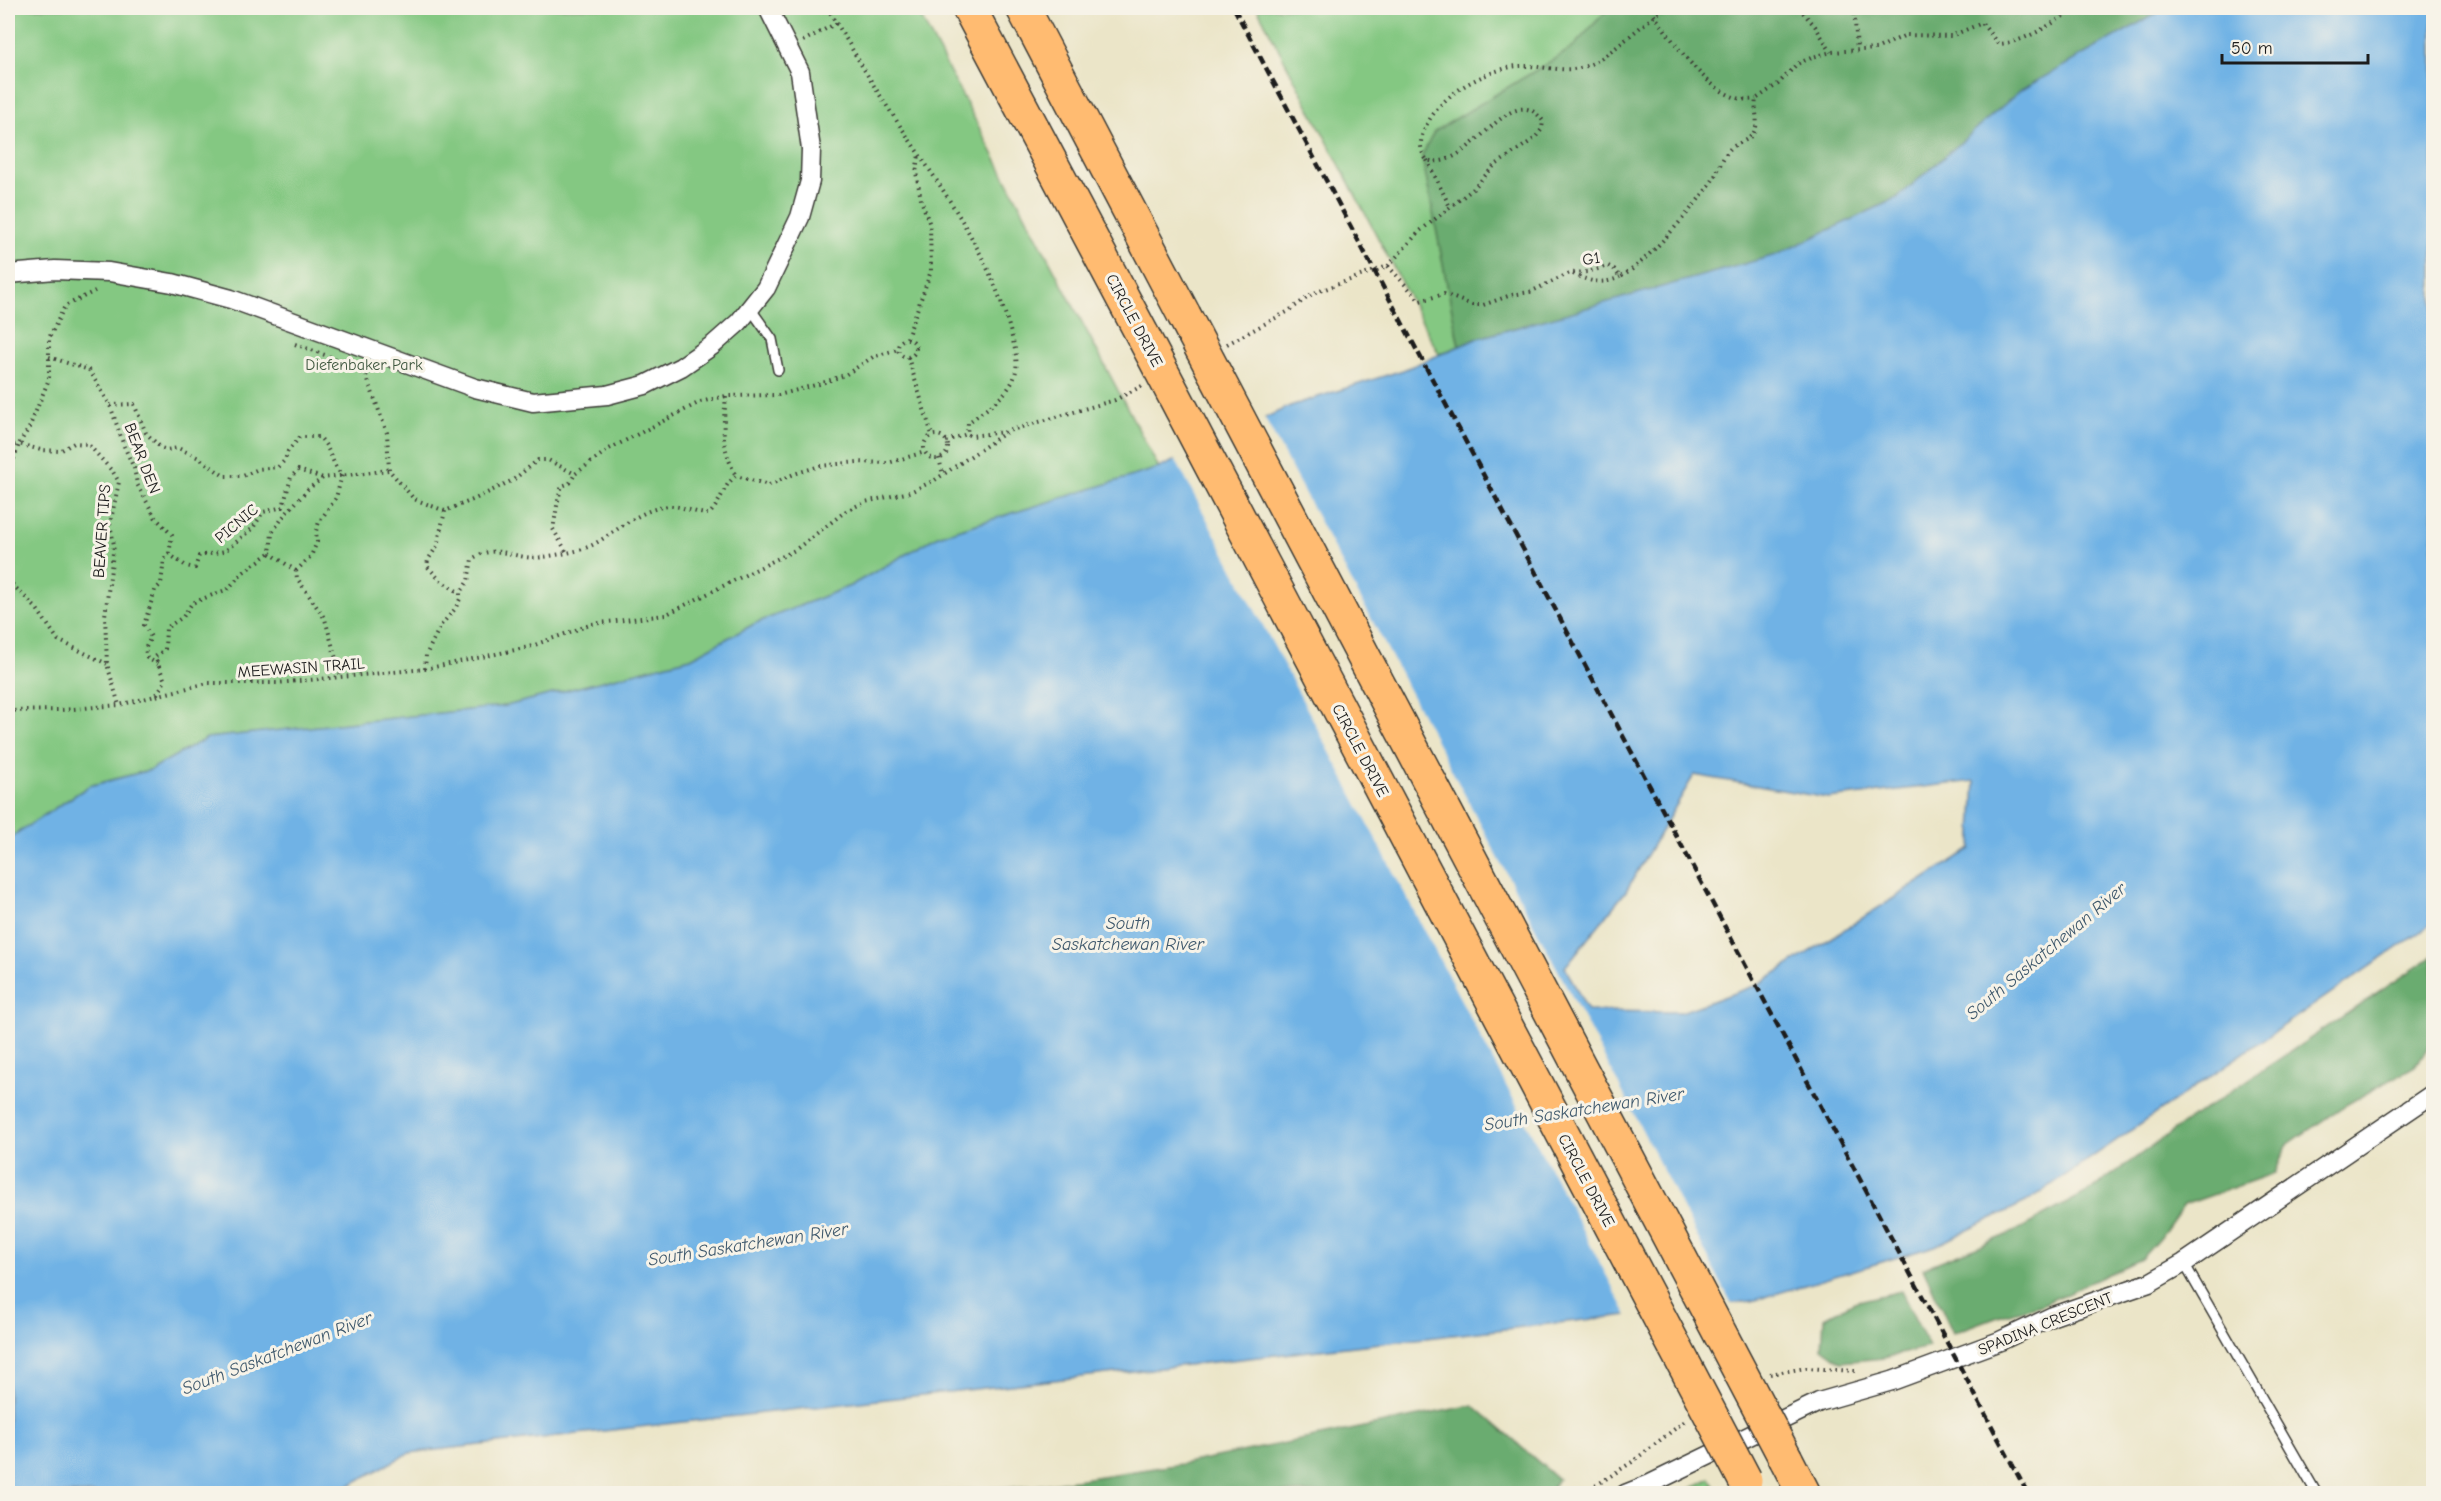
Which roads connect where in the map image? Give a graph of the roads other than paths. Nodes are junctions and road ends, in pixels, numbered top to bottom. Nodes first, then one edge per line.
1 (768, 8) edge
2 (969, 8) edge
3 (1023, 8) edge
4 (8, 274) edge
5 (750, 308) junction
6 (778, 370) dead end
7 (2433, 1093) edge
8 (2184, 1263) junction
9 (1748, 1487) edge
10 (1625, 1494) edge
11 (1804, 1494) edge
12 (2317, 1494) edge

1 - 5 street
2 - 9 highway, CIRCLE DRIVE, bridge
3 - 11 highway, bridge
4 - 5 street
5 - 6 lane
7 - 8 street, SPADINA CRESCENT
8 - 10 street, SPADINA CRESCENT
8 - 12 lane

